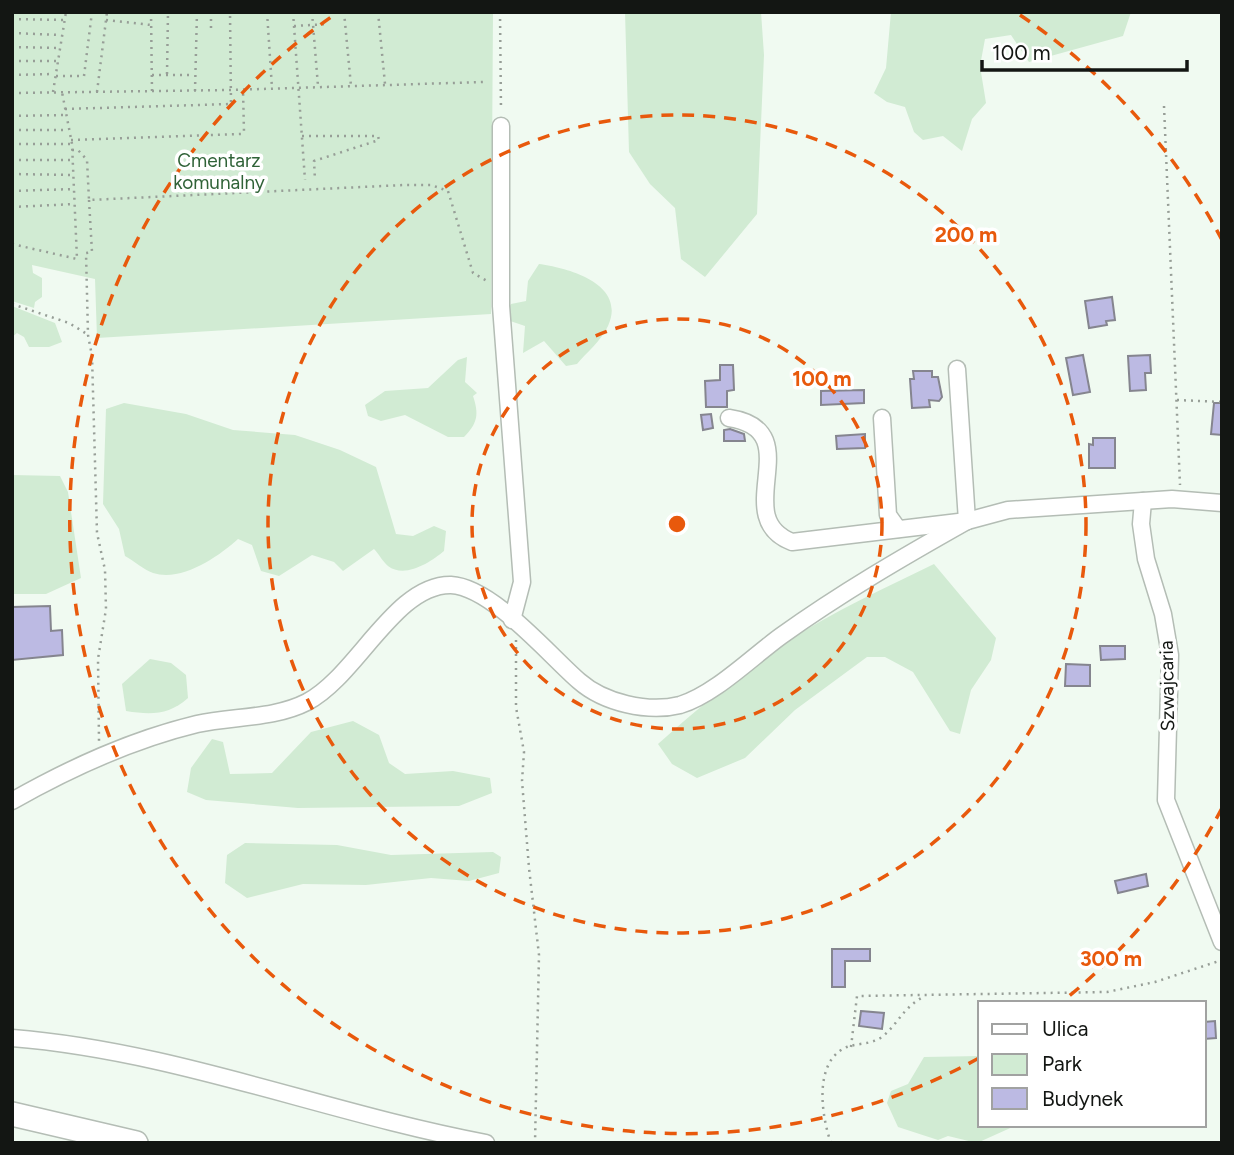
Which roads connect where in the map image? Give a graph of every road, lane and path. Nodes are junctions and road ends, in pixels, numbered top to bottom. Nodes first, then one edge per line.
1 (66, 12) edge
2 (92, 12) edge
3 (107, 12) edge
4 (151, 12) edge
5 (168, 12) edge
6 (197, 12) edge
7 (211, 12) edge
8 (230, 12) edge
9 (267, 12) edge
10 (293, 12) edge
11 (312, 12) edge
12 (344, 12) edge
13 (378, 12) edge
14 (500, 12) edge
15 (12, 19) edge
16 (65, 20) junction
17 (106, 20) junction
18 (151, 24) junction
19 (313, 24) junction
20 (328, 24) dead end
21 (294, 26) junction
22 (12, 33) edge
23 (211, 33) dead end
24 (62, 35) junction
25 (12, 47) edge
26 (60, 48) junction
27 (12, 61) edge
28 (58, 61) junction
29 (167, 74) junction
30 (12, 75) edge
31 (56, 75) junction
32 (152, 75) junction
33 (195, 75) junction
34 (483, 82) dead end
35 (386, 85) junction
36 (318, 86) junction
37 (351, 86) junction
38 (299, 87) junction
39 (272, 88) junction
40 (230, 90) junction
41 (243, 90) junction
42 (152, 91) junction
43 (195, 91) junction
44 (53, 92) junction
45 (62, 92) junction
46 (97, 92) junction
47 (12, 93) edge
48 (1164, 106) dead end
49 (65, 109) junction
50 (66, 115) junction
51 (12, 116) edge
52 (501, 126) joint
53 (12, 130) edge
54 (69, 131) junction
55 (302, 136) junction
56 (71, 142) junction
57 (12, 144) edge
58 (72, 150) junction
59 (12, 160) edge
60 (73, 160) junction
61 (12, 174) edge
62 (73, 175) junction
63 (305, 180) dead end
64 (315, 180) dead end
65 (74, 189) junction
66 (12, 191) edge
67 (89, 200) junction
68 (75, 204) junction
69 (12, 207) edge
70 (12, 244) edge
71 (500, 284) junction
72 (12, 303) edge
73 (88, 335) junction
74 (957, 369) dead end
75 (1177, 400) junction
76 (1222, 402) edge
77 (729, 418) dead end
78 (882, 418) dead end
79 (1180, 499) junction
80 (1143, 501) junction
81 (1222, 503) edge
82 (967, 521) junction
83 (898, 529) junction
84 (512, 620) junction
85 (99, 755) junction
86 (12, 801) edge
87 (1222, 942) edge
88 (1222, 960) edge
89 (928, 994) junction
90 (12, 1038) edge
91 (851, 1047) junction
92 (12, 1114) edge
93 (136, 1143) edge
94 (486, 1143) edge
95 (535, 1143) edge
96 (831, 1143) edge

1 - 16 path
2 - 31 path
3 - 17 path
4 - 18 path
5 - 29 path
6 - 33 path
7 - 23 path
8 - 40 path
9 - 39 path
10 - 21 path
11 - 19 path
12 - 37 path
13 - 35 path
14 - 52 path
15 - 16 path
16 - 24 path
17 - 18 path
17 - 46 path
18 - 32 path
19 - 20 path
19 - 21 path
19 - 36 path
21 - 38 path
22 - 24 path
24 - 26 path
25 - 26 path
26 - 28 path
27 - 28 path
28 - 31 path
29 - 32 path
29 - 33 path
30 - 31 path
31 - 44 path
32 - 42 path
33 - 43 path
34 - 35 path
35 - 37 path
36 - 37 path
36 - 38 path
38 - 39 path
38 - 55 path
39 - 41 path
40 - 41 path
40 - 43 path
40 - 49 path
41 - 56 path
42 - 43 path
42 - 46 path
44 - 45 path
44 - 47 path
45 - 46 path
45 - 49 path
48 - 75 path
49 - 50 path
50 - 51 path
50 - 54 path
52 - 71 street
53 - 54 path
54 - 56 path
55 - 63 path
55 - 64 path
56 - 57 path
56 - 58 path
58 - 60 path
58 - 67 path
59 - 60 path
60 - 62 path
61 - 62 path
62 - 65 path
65 - 66 path
65 - 68 path
67 - 71 path
67 - 73 path
68 - 69 path
68 - 70 path
71 - 84 street
72 - 73 path
73 - 85 path
74 - 82 street
75 - 76 path
75 - 79 path
77 - 83 street
78 - 83 street
79 - 80 street
79 - 81 street
80 - 82 street
80 - 87 street, Szwajcaria
82 - 83 street
82 - 84 street
84 - 85 street
84 - 95 path
85 - 86 street
88 - 89 path
89 - 91 path
89 - 91 path
90 - 94 street
91 - 96 path
92 - 93 highway

